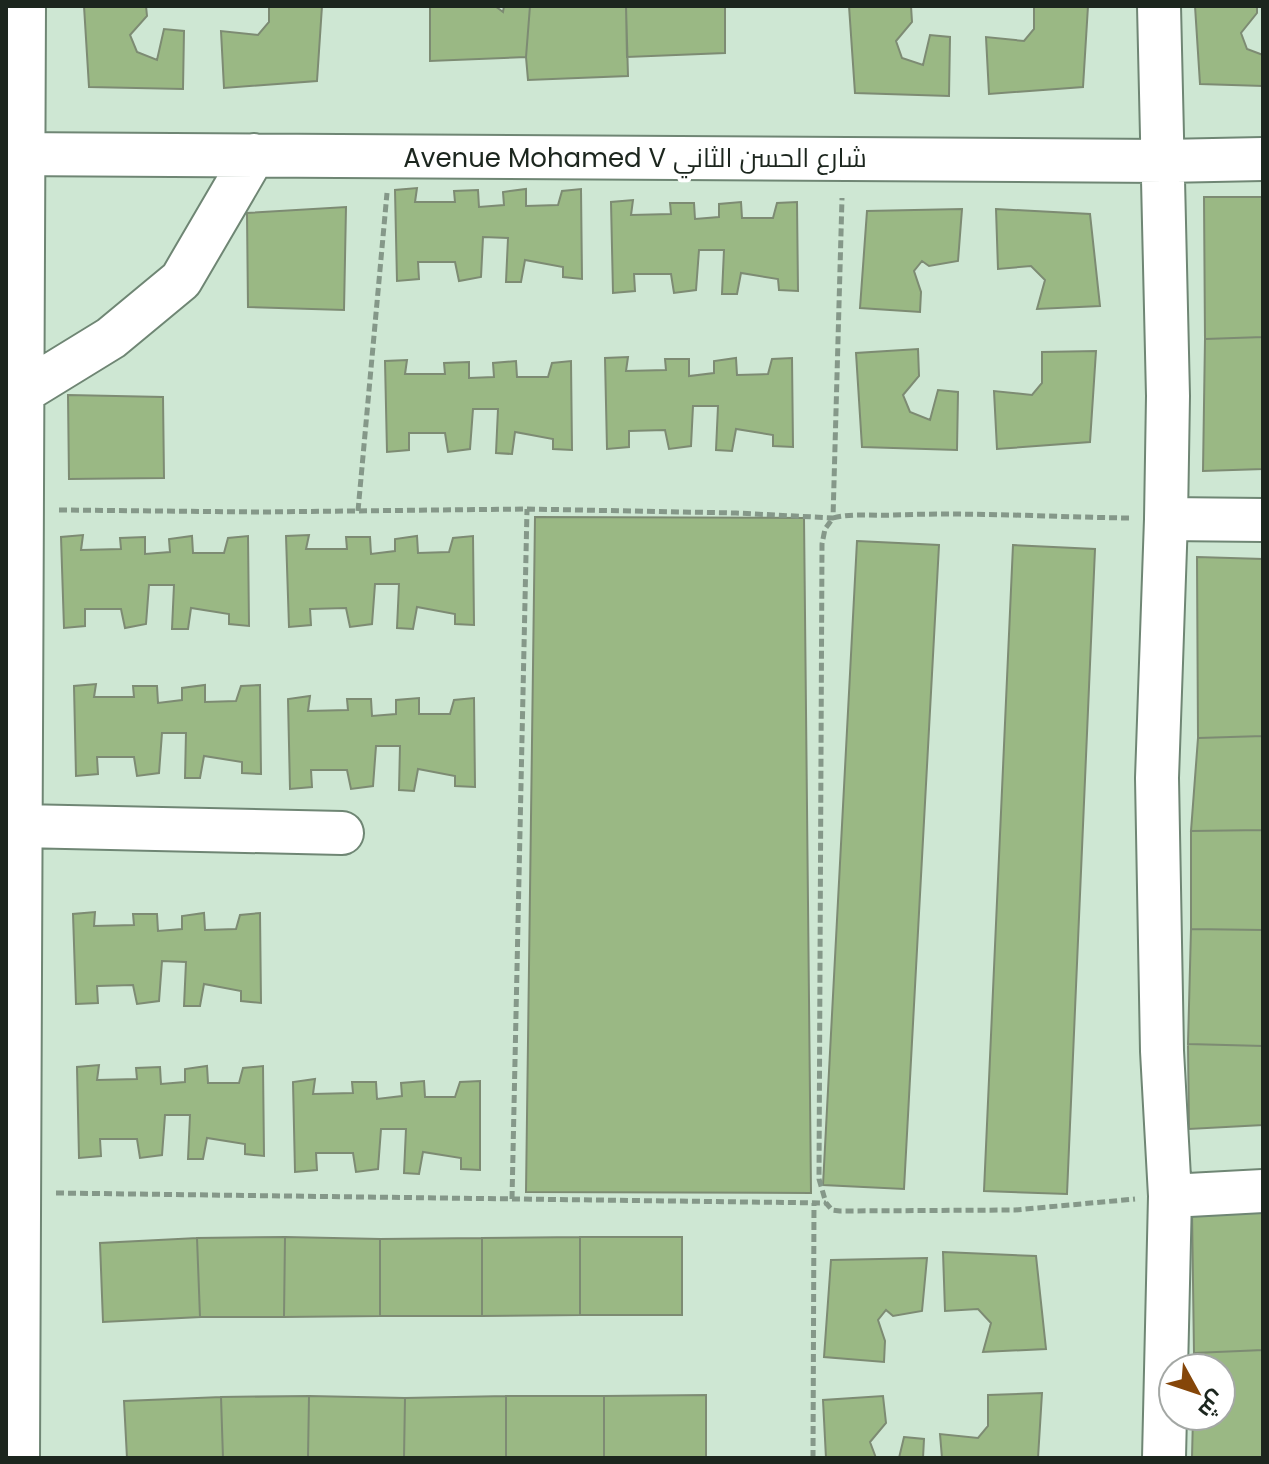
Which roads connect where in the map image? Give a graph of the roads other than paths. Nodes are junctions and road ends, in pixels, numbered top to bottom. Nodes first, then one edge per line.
1 (24, 6) edge
2 (1159, 6) edge
3 (15, 154) edge
4 (254, 155) junction
5 (1263, 159) edge
6 (1164, 161) junction
7 (23, 392) junction
8 (1166, 519) junction
9 (1263, 520) edge
10 (342, 833) dead end
11 (16, 852) edge
12 (15, 1184) edge
13 (1263, 1191) edge
14 (1170, 1196) junction
15 (18, 1458) edge
16 (1164, 1458) edge

1 - 3 street
2 - 6 street
3 - 4 street, Avenue Mohamed V شارع الحسن الثاني
3 - 7 street
4 - 6 street, Avenue Mohamed V شارع الحسن الثاني
4 - 7 street
5 - 6 street, Avenue Mohamed V شارع الحسن الثاني
6 - 8 street
7 - 11 street
8 - 9 street
8 - 14 street
10 - 11 street
11 - 12 street
12 - 15 street
13 - 14 street
14 - 16 street

